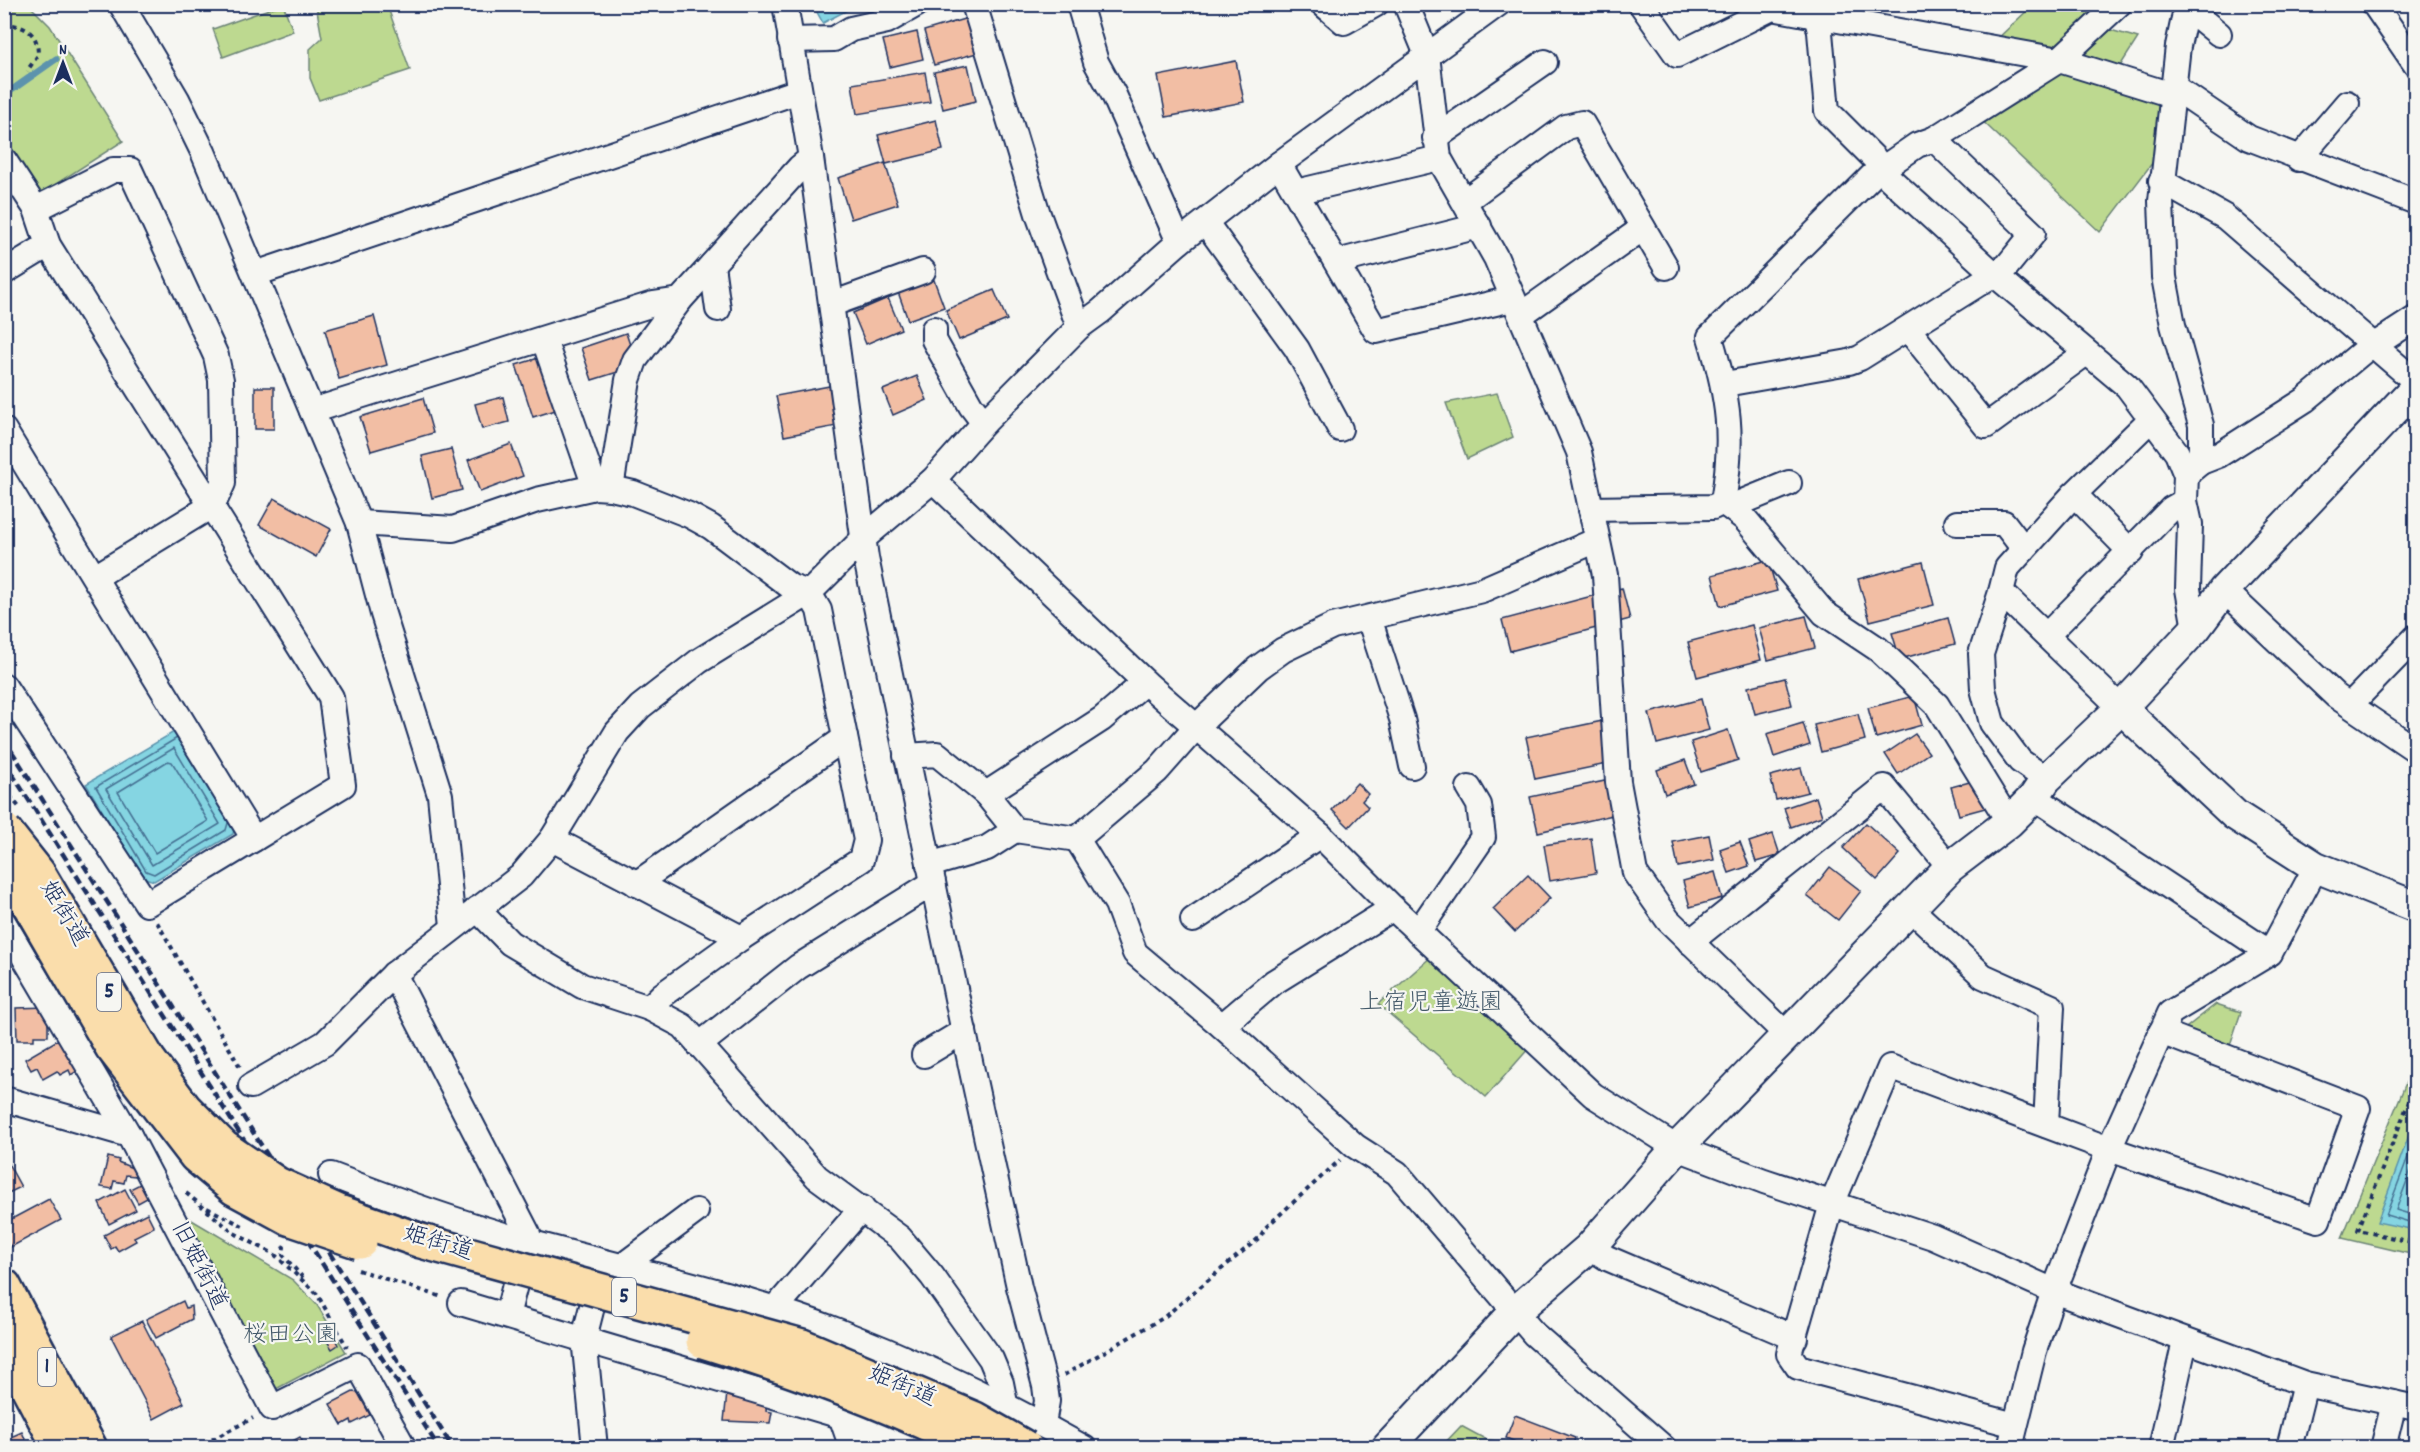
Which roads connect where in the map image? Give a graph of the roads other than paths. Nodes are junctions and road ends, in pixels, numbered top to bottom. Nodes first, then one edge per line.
1 (121, 4) edge
2 (785, 4) edge
3 (917, 4) edge
4 (974, 4) edge
5 (1079, 4) edge
6 (1323, 4) edge
7 (1376, 4) edge
8 (1406, 4) edge
9 (1498, 4) edge
10 (1641, 4) edge
11 (2120, 4) edge
12 (2374, 4) edge
13 (2187, 6) edge
14 (1819, 9) edge
15 (2219, 34) dead end
16 (790, 39) junction
17 (1427, 55) junction
18 (2059, 60) junction
19 (1545, 62) dead end
20 (2415, 65) edge
21 (799, 91) junction
22 (2173, 91) junction
23 (2347, 103) dead end
24 (1934, 139) junction
25 (1437, 148) junction
26 (811, 158) junction
27 (2299, 159) junction
28 (4, 160) edge
29 (1279, 164) junction
30 (1882, 169) junction
31 (2161, 181) junction
32 (1296, 192) junction
33 (1465, 201) junction
34 (2415, 202) edge
35 (36, 209) junction
36 (1206, 223) junction
37 (1479, 226) junction
38 (1643, 228) junction
39 (1179, 242) junction
40 (48, 245) junction
41 (1337, 262) junction
42 (712, 265) junction
43 (1666, 267) dead end
44 (4, 272) edge
45 (924, 272) dead end
46 (255, 274) junction
47 (1994, 274) junction
48 (680, 300) junction
49 (832, 304) junction
50 (1517, 307) junction
51 (718, 309) dead end
52 (2415, 318) edge
53 (1079, 327) junction
54 (934, 328) dead end
55 (1908, 329) junction
56 (544, 340) junction
57 (2372, 346) junction
58 (2086, 352) junction
59 (2415, 382) edge
60 (1725, 384) junction
61 (2415, 387) edge
62 (312, 411) junction
63 (2150, 420) junction
64 (984, 423) junction
65 (1340, 429) dead end
66 (4, 430) edge
67 (2193, 468) junction
68 (933, 480) junction
69 (1789, 483) dead end
70 (603, 488) junction
71 (2074, 494) junction
72 (2185, 501) junction
73 (213, 505) junction
74 (1726, 505) junction
75 (1591, 509) junction
76 (359, 523) junction
77 (1957, 523) dead end
78 (865, 537) junction
79 (1598, 540) junction
80 (2024, 549) junction
81 (2131, 552) junction
82 (96, 577) junction
83 (2224, 590) junction
84 (2001, 592) junction
85 (809, 593) junction
86 (1369, 618) junction
87 (2195, 629) junction
88 (2047, 635) junction
89 (2415, 637) edge
90 (1146, 682) junction
91 (4, 686) edge
92 (2350, 705) junction
93 (2121, 708) junction
94 (1196, 728) junction
95 (844, 738) junction
96 (2415, 750) edge
97 (906, 756) junction
98 (1412, 766) dead end
99 (1469, 788) dead end
100 (2040, 788) junction
101 (986, 794) junction
102 (2009, 822) junction
103 (4, 830) edge
104 (1015, 830) junction
105 (1320, 835) junction
106 (254, 839) junction
107 (552, 839) junction
108 (1077, 839) junction
109 (1950, 867) junction
110 (2316, 867) junction
111 (4, 869) edge
112 (931, 874) junction
113 (636, 884) junction
114 (2415, 907) edge
115 (1393, 908) junction
116 (1910, 908) junction
117 (477, 909) junction
118 (1193, 920) dead end
119 (4, 923) edge
120 (453, 926) junction
121 (1418, 932) junction
122 (741, 938) junction
123 (1690, 942) junction
124 (2270, 953) junction
125 (394, 974) junction
126 (649, 1008) junction
127 (1222, 1026) junction
128 (964, 1030) junction
129 (2162, 1032) junction
130 (1787, 1035) junction
131 (699, 1044) junction
132 (924, 1054) dead end
133 (251, 1086) road end
134 (4, 1099) edge
135 (2046, 1125) junction
136 (129, 1135) junction
137 (1677, 1149) junction
138 (2109, 1149) junction
139 (331, 1175) dead end
140 (1832, 1204) junction
141 (862, 1208) junction
142 (696, 1211) dead end
143 (526, 1241) junction
144 (1590, 1247) junction
145 (612, 1264) junction
146 (4, 1286) edge
147 (2054, 1291) junction
148 (452, 1300) road end
149 (774, 1310) junction
150 (1516, 1311) junction
151 (507, 1316) junction
152 (584, 1338) junction
153 (1795, 1338) junction
154 (2185, 1341) junction
155 (4, 1342) edge
156 (2305, 1384) junction
157 (1005, 1403) junction
158 (2404, 1405) edge
159 (841, 1416) junction
160 (1034, 1436) edge
161 (2012, 1436) edge
162 (60, 1448) edge
163 (90, 1448) edge
164 (404, 1448) edge
165 (595, 1448) edge
166 (852, 1448) edge
167 (911, 1448) edge
168 (978, 1448) edge
169 (1084, 1448) edge
170 (1387, 1448) edge
171 (1664, 1448) edge
172 (2161, 1448) edge
173 (2289, 1448) edge
174 (2383, 1448) edge

1 - 46 street
2 - 16 street
3 - 16 street
4 - 53 street
5 - 39 street
6 - 7 street
8 - 17 street
9 - 17 street
10 - 14 street
11 - 18 street
12 - 20 street
13 - 15 street
13 - 22 street
14 - 18 street
14 - 30 street
16 - 21 street
17 - 25 street
17 - 29 street
18 - 22 street
18 - 24 street
19 - 25 street
21 - 26 street
21 - 46 street
22 - 27 street
22 - 31 street
23 - 27 street
24 - 30 street
24 - 47 street
25 - 32 street
25 - 33 street
26 - 42 street
26 - 49 street
27 - 34 street
28 - 35 street
29 - 32 street
29 - 36 street
30 - 47 street
30 - 60 street
31 - 57 street
31 - 67 street
32 - 41 street
33 - 37 street
33 - 38 street
35 - 40 street
35 - 73 street
36 - 39 street
36 - 65 street
37 - 41 street
37 - 50 street
38 - 43 street
38 - 50 street
39 - 53 street
40 - 44 street
40 - 73 street
41 - 50 street
42 - 48 street
42 - 51 street
45 - 49 street
46 - 62 street
47 - 55 street
47 - 58 street
48 - 56 street
48 - 70 street
49 - 78 street
50 - 75 street
52 - 57 street
53 - 64 street
54 - 64 street
55 - 58 street
55 - 60 street
56 - 62 street
56 - 70 street
57 - 59 street
57 - 67 street
58 - 63 street
60 - 74 street
61 - 83 street
62 - 76 street
63 - 67 street
63 - 71 street
64 - 68 street
66 - 82 street
67 - 72 street
68 - 78 street
68 - 90 street
69 - 74 street
70 - 76 street
70 - 85 street
71 - 80 street
71 - 81 street
72 - 81 street
72 - 87 street
73 - 82 street
73 - 106 street
74 - 75 street
74 - 102 street
75 - 79 street
76 - 120 street
77 - 80 street
78 - 85 street
78 - 97 street
79 - 86 street
79 - 123 street
80 - 84 street
81 - 88 street
82 - 106 street
83 - 87 street
83 - 92 street
84 - 88 street
84 - 100 street
85 - 95 street
85 - 107 street
86 - 94 street
86 - 98 street
87 - 93 street
88 - 93 street
89 - 92 street
90 - 94 street
90 - 101 street
91 - 106 street
92 - 96 street
93 - 100 street
93 - 110 street
94 - 105 street
94 - 108 street
95 - 113 street
95 - 122 street
97 - 101 street
97 - 112 street
99 - 121 street
100 - 102 street
100 - 124 street
101 - 104 street
102 - 109 street
103 - 160 main road, 姫街道 / 5, bridge
104 - 108 street
104 - 112 street
105 - 115 street
105 - 118 street
107 - 113 street
107 - 117 street
108 - 127 street
109 - 116 street
109 - 123 street
110 - 114 street
110 - 124 street
111 - 168 main road, 姫街道 / 5, bridge
112 - 128 street
112 - 131 street
113 - 122 street
115 - 121 street
115 - 127 street
116 - 130 street
116 - 135 street
117 - 120 street
117 - 126 street
119 - 136 street, 旧姫街道
120 - 125 street
121 - 137 street
122 - 126 street
123 - 130 street
124 - 129 street
125 - 133 street
125 - 143 street
126 - 131 street
127 - 150 street
128 - 132 street
128 - 160 street
129 - 138 street
129 - 138 street
130 - 137 street
131 - 141 street
134 - 136 street
135 - 138 street
135 - 140 street
136 - 164 street, 旧姫街道
137 - 140 street
137 - 144 street
138 - 147 street
139 - 143 street
140 - 147 street
140 - 153 street
141 - 149 street
141 - 157 street
142 - 145 street
143 - 145 street
143 - 151 street
144 - 150 street
144 - 153 street
145 - 149 street
145 - 152 street
146 - 163 main road, 1
147 - 154 street
147 - 161 street
148 - 151 street
149 - 157 street
150 - 170 street
150 - 171 street
151 - 152 street
152 - 159 street
152 - 165 street
153 - 161 street
154 - 156 street
154 - 172 street
155 - 162 main road, 1
156 - 158 street
156 - 173 street
157 - 160 street
158 - 174 street
159 - 166 street
159 - 167 street
160 - 169 street

